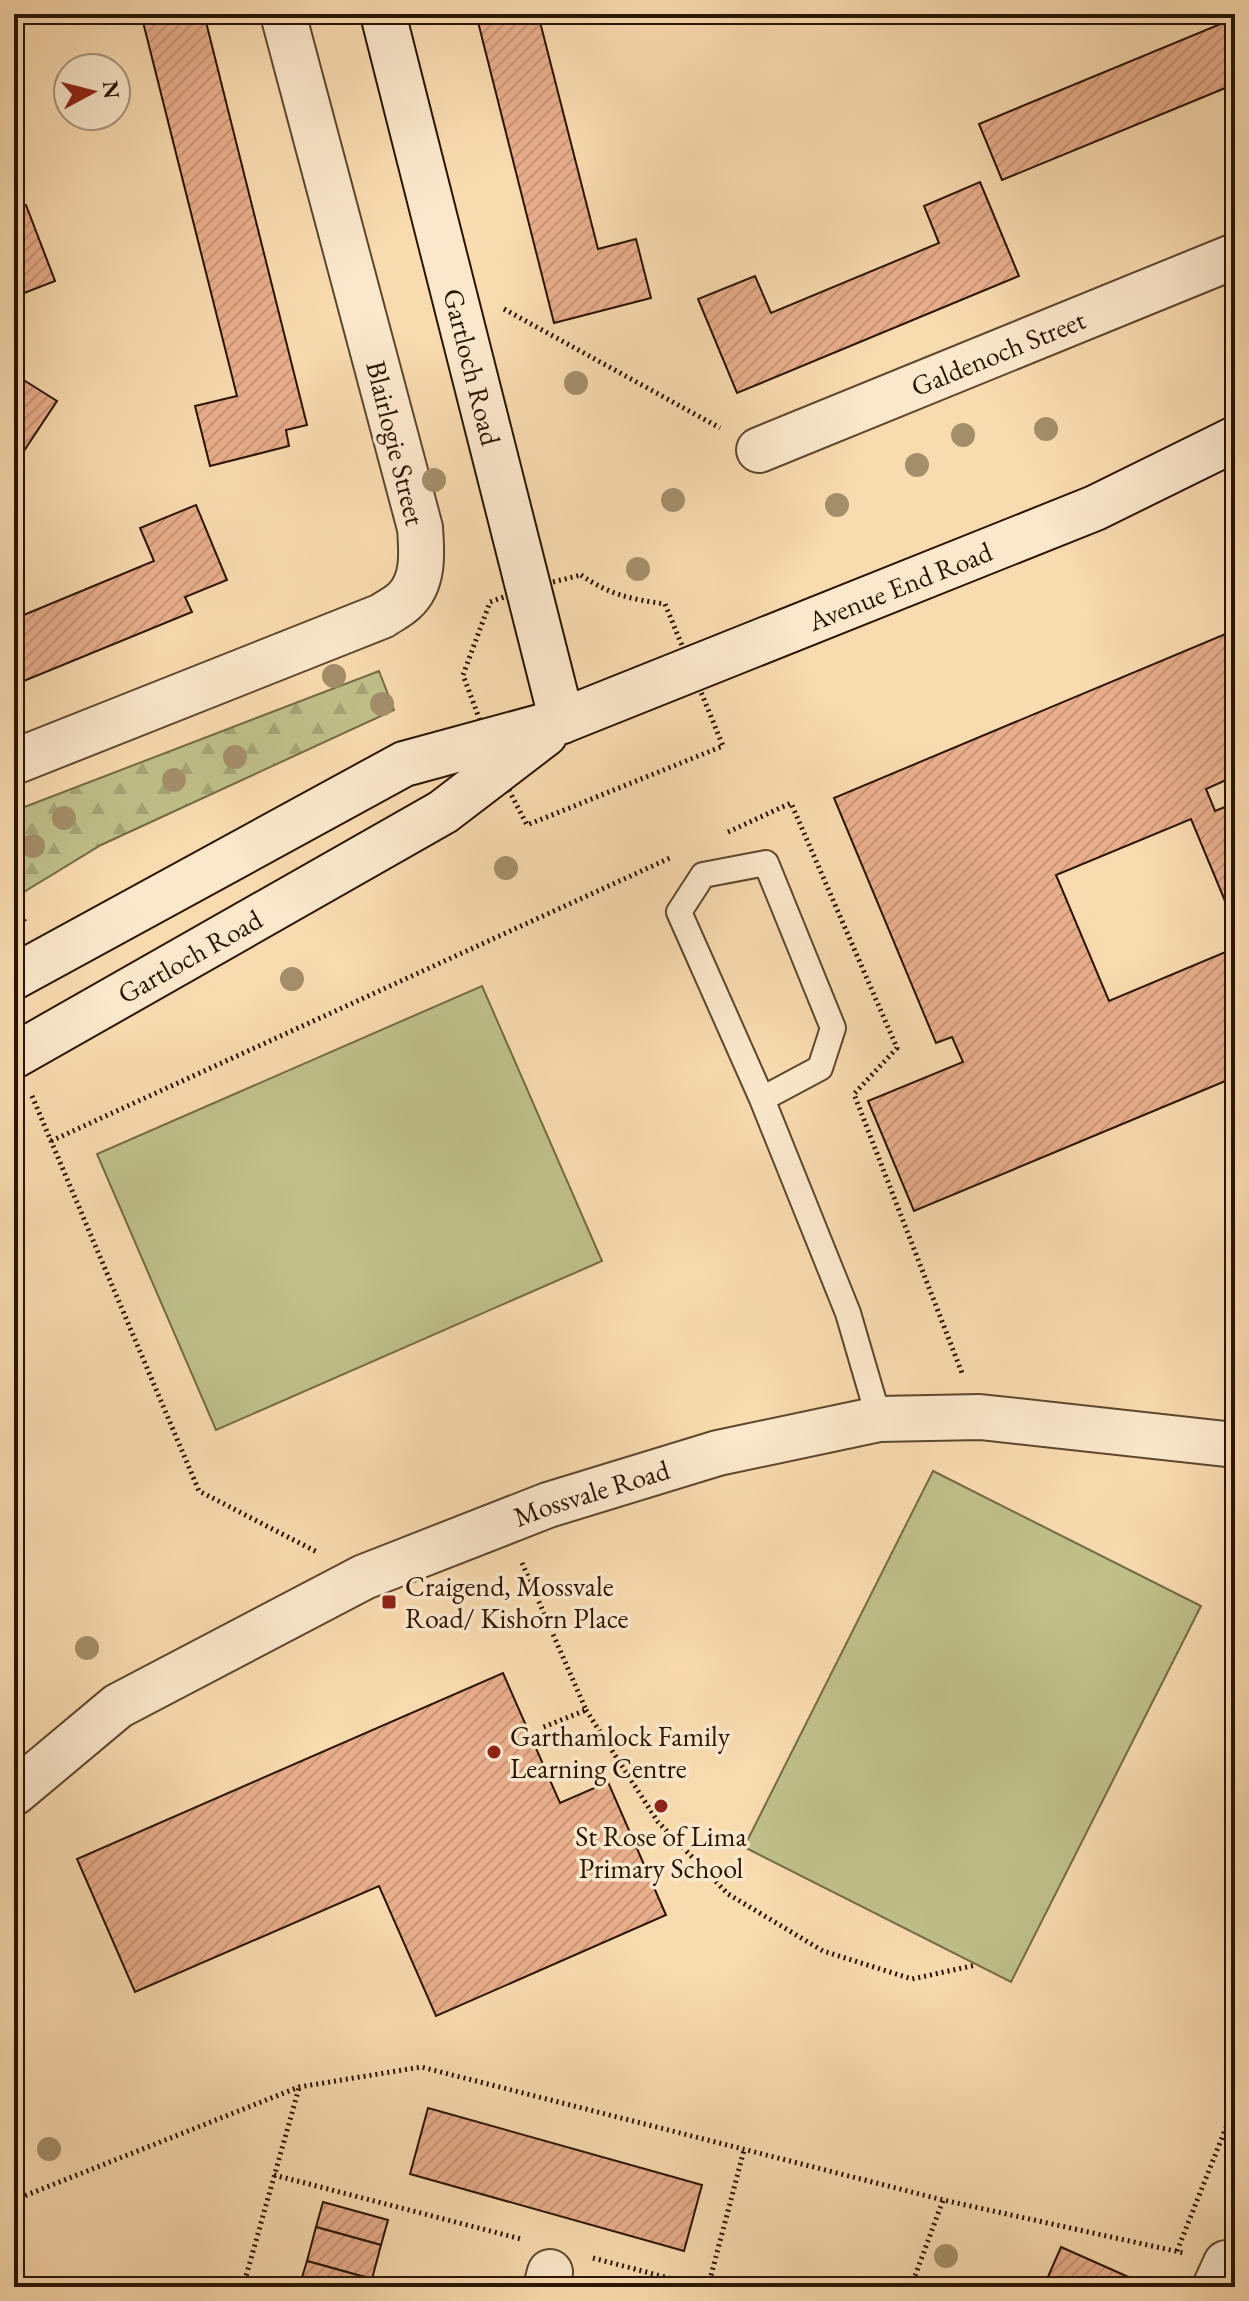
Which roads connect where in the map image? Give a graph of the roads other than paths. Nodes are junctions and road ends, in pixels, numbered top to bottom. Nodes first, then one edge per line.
1 (283, 14) edge
2 (383, 14) edge
3 (1235, 256) edge
4 (1235, 439) edge
5 (759, 450) road end
6 (562, 721) junction
7 (14, 762) edge
8 (14, 977) edge
9 (14, 1056) edge
10 (762, 1099) junction
11 (879, 1419) junction
12 (1235, 1445) edge
13 (14, 1793) edge

1 - 7 street, Blairlogie Street
2 - 6 street, Gartloch Road
3 - 5 street, Galdenoch Street
4 - 6 street, Avenue End Road
6 - 8 street
6 - 9 street, Gartloch Road
10 - 10 lane
10 - 11 lane
11 - 12 street, Mossvale Road
11 - 13 street, Mossvale Road

